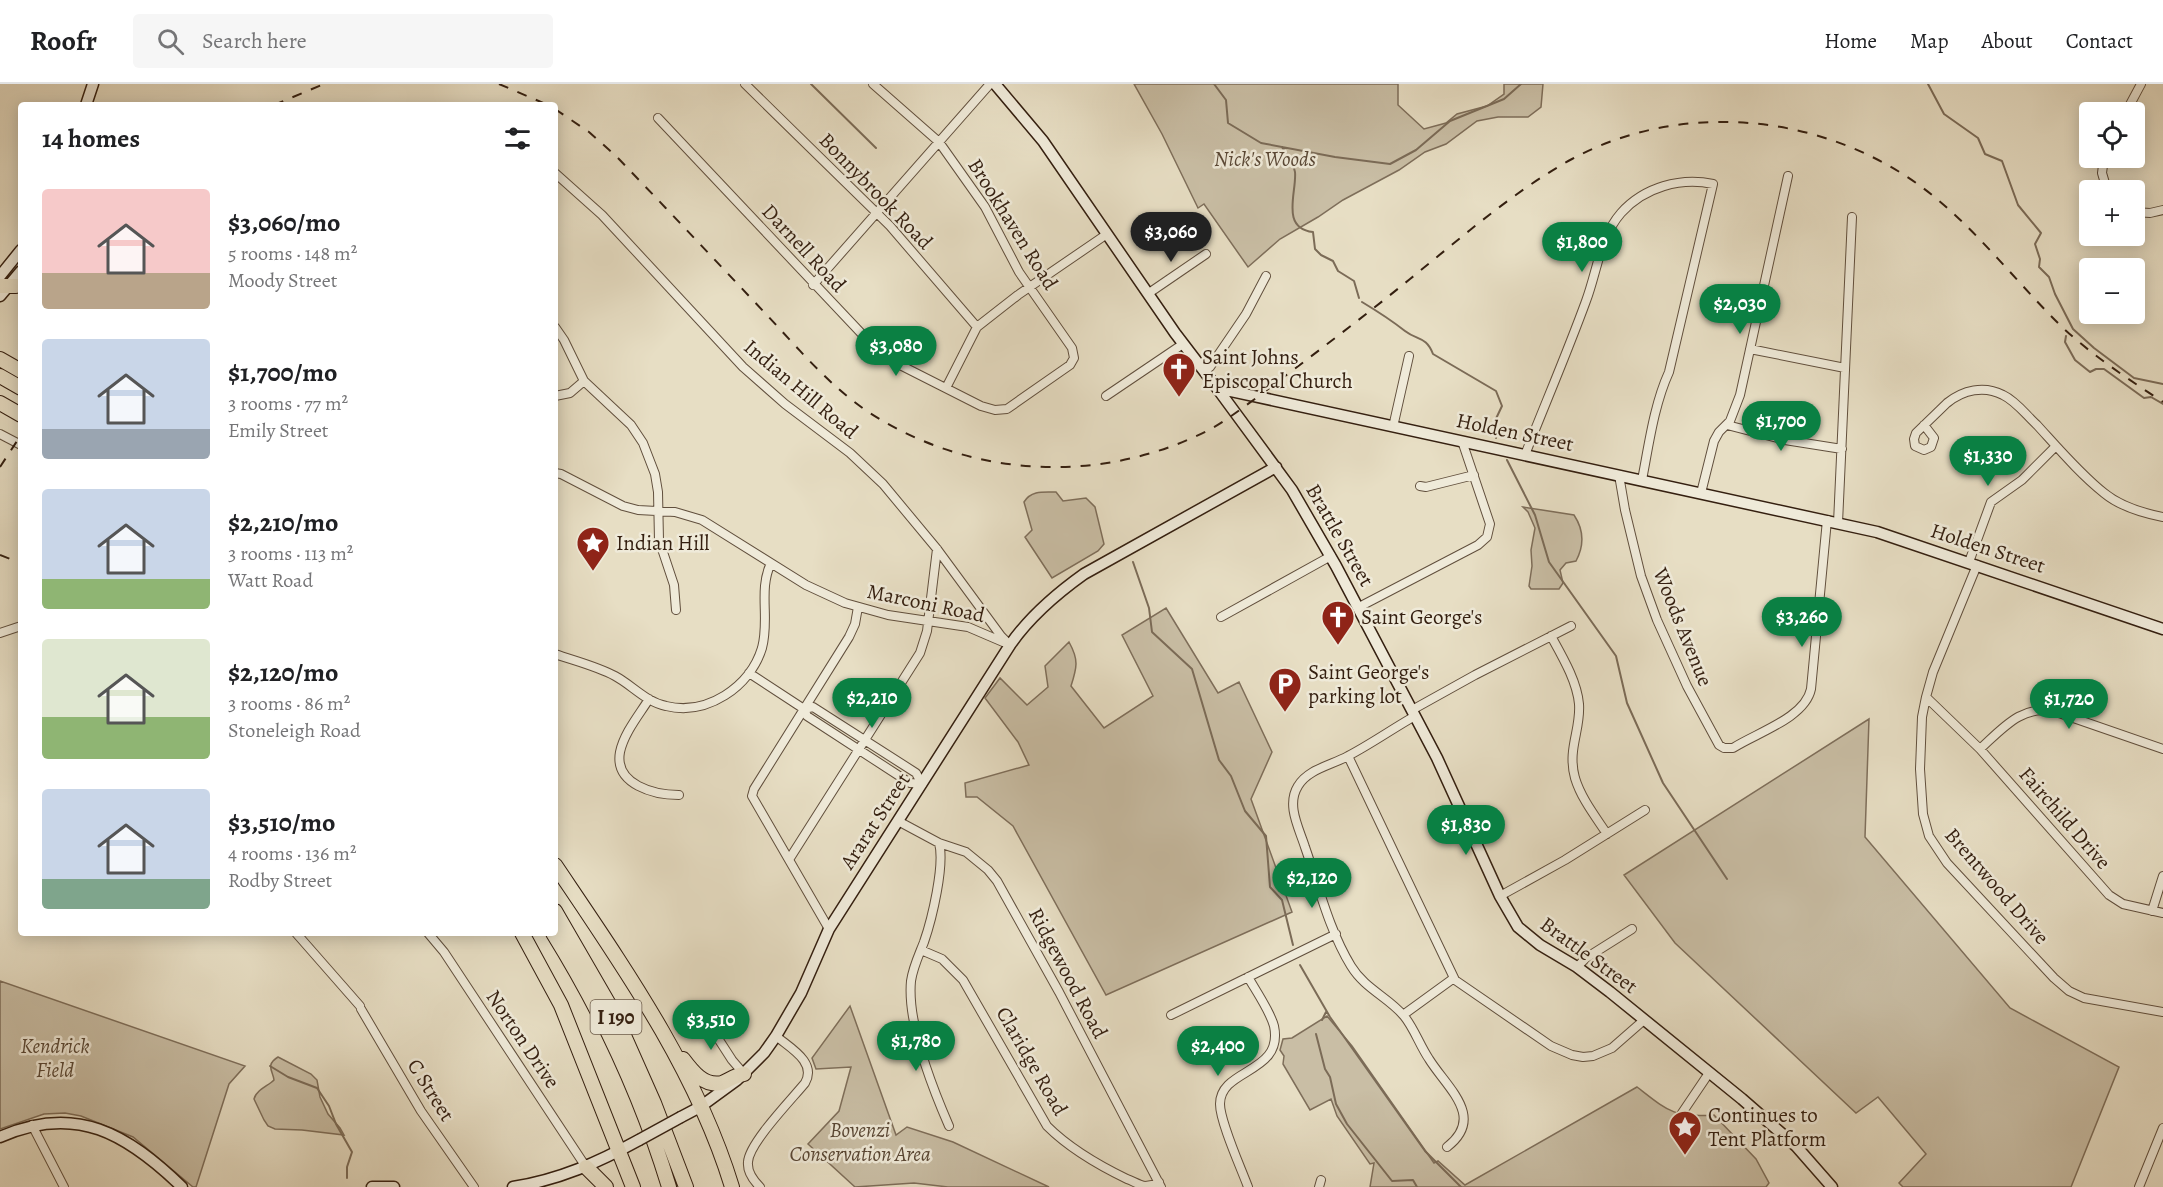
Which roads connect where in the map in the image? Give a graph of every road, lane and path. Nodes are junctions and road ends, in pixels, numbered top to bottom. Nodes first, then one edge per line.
1 (93, 84) edge
2 (745, 84) edge
3 (873, 84) edge
4 (990, 84) edge
5 (995, 84) edge
6 (2141, 84) edge
7 (87, 102) edge
8 (2131, 102) edge
9 (658, 118) dead end
10 (939, 142) junction
11 (558, 176) edge
12 (1788, 176) dead end
13 (2163, 210) edge
14 (877, 213) junction
15 (2145, 213) edge
16 (1852, 217) dead end
17 (1107, 234) junction
18 (1206, 254) dead end
19 (18, 259) edge
20 (1266, 276) dead end
21 (10, 284) edge
22 (813, 285) junction
23 (1030, 287) junction
24 (1149, 293) junction
25 (977, 327) junction
26 (558, 331) edge
27 (1183, 344) junction
28 (1750, 349) junction
29 (1409, 356) dead end
30 (0, 359) edge
31 (18, 369) edge
32 (1845, 369) junction
33 (1204, 372) junction
34 (0, 376) edge
35 (584, 381) junction
36 (18, 386) edge
37 (946, 388) junction
38 (1217, 388) junction
39 (1035, 389) joint
40 (1251, 394) junction
41 (558, 395) edge
42 (1106, 396) dead end
43 (0, 403) edge
44 (1233, 410) junction
45 (18, 413) edge
46 (1726, 425) junction
47 (1924, 425) dead end
48 (1393, 427) junction
49 (0, 434) edge
50 (1462, 441) junction
51 (18, 443) edge
52 (2056, 446) junction
53 (1842, 449) junction
54 (1525, 455) junction
55 (1276, 467) junction
56 (558, 474) edge
57 (1474, 474) junction
58 (1619, 475) junction
59 (1642, 480) junction
60 (1420, 486) dead end
61 (1701, 493) junction
62 (659, 511) junction
63 (2163, 518) edge
64 (1833, 521) junction
65 (937, 549) junction
66 (1330, 556) junction
67 (771, 563) junction
68 (1973, 564) junction
69 (858, 607) junction
70 (1359, 608) junction
71 (676, 610) dead end
72 (1221, 616) dead end
73 (927, 621) junction
74 (1571, 626) dead end
75 (18, 627) edge
76 (2163, 629) edge
77 (0, 633) edge
78 (1551, 636) junction
79 (1010, 645) junction
80 (558, 655) edge
81 (749, 673) junction
82 (1926, 697) junction
83 (649, 699) junction
84 (804, 709) junction
85 (1413, 713) junction
86 (865, 740) junction
87 (1980, 749) junction
88 (2163, 749) edge
89 (859, 750) junction
90 (1348, 756) junction
91 (922, 784) junction
92 (679, 795) dead end
93 (1645, 810) dead end
94 (898, 821) junction
95 (1607, 834) junction
96 (939, 843) junction
97 (790, 858) junction
98 (558, 869) edge
99 (2163, 876) edge
100 (558, 879) edge
101 (1500, 896) junction
102 (2152, 911) junction
103 (2163, 913) edge
104 (558, 916) edge
105 (829, 929) junction
106 (1632, 929) dead end
107 (1336, 934) junction
108 (299, 936) edge
109 (431, 936) edge
110 (524, 936) edge
111 (555, 936) edge
112 (921, 950) junction
113 (619, 960) junction
114 (1577, 967) junction
115 (1248, 976) junction
116 (1454, 978) junction
117 (701, 1012) dead end
118 (2163, 1012) edge
119 (1171, 1015) dead end
120 (1403, 1015) junction
121 (1644, 1020) junction
122 (661, 1028) junction
123 (776, 1036) junction
124 (1709, 1073) junction
125 (744, 1074) junction
126 (700, 1107) junction
127 (1682, 1113) dead end
128 (32, 1125) junction
129 (949, 1126) dead end
130 (2163, 1128) edge
131 (0, 1137) edge
132 (1447, 1147) dead end
133 (618, 1151) junction
134 (586, 1167) junction
135 (1160, 1185) edge
136 (2140, 1185) edge
137 (64, 1187) edge
138 (182, 1187) edge
139 (372, 1187) edge
140 (394, 1187) edge
141 (474, 1187) edge
142 (513, 1187) edge
143 (606, 1187) edge
144 (633, 1187) edge
145 (669, 1187) edge
146 (686, 1187) edge
147 (732, 1187) edge
148 (760, 1187) edge
149 (1248, 1187) edge
150 (1832, 1187) edge

1 - 7 main road
2 - 14 street, Bonnybrook Road
3 - 10 street, Brookhaven Road
4 - 10 street
5 - 17 main road
6 - 8 street
9 - 22 street, Darnell Road
10 - 14 street
10 - 23 street, Brookhaven Road
11 - 65 street, Indian Hill Road
12 - 28 street
13 - 15 street
14 - 22 street
14 - 25 street, Bonnybrook Road
16 - 32 street
17 - 23 street
17 - 24 main road
18 - 24 street
19 - 21 main road
20 - 33 street
22 - 37 street, Darnell Road
23 - 25 street
23 - 39 street, Brookhaven Road
24 - 27 main road
25 - 37 street
26 - 35 street
27 - 33 main road
27 - 42 street
28 - 32 street
28 - 46 street
29 - 48 street
30 - 31 highway
32 - 53 street
33 - 38 main road
34 - 36 highway
35 - 41 street
35 - 62 street
37 - 39 street, Darnell Road
38 - 40 main road, Holden Street
38 - 44 main road, Brattle Street
40 - 44 main road
40 - 48 main road, Holden Street
43 - 45 highway
44 - 55 main road, Brattle Street
46 - 53 street
46 - 61 street
47 - 52 street
48 - 50 main road, Holden Street
49 - 51 street
50 - 54 main road, Holden Street
50 - 57 street
52 - 63 street
52 - 68 street
53 - 64 street
54 - 58 main road, Holden Street
54 - 59 street
55 - 66 main road, Brattle Street
55 - 79 main road, Ararat Street
56 - 62 street, Marconi Road
57 - 60 street
57 - 70 street
58 - 59 main road, Holden Street
58 - 64 street, Woods Avenue
59 - 61 main road, Holden Street
61 - 64 main road, Holden Street
62 - 67 street, Marconi Road
62 - 71 street
64 - 68 main road, Holden Street
65 - 73 street
65 - 79 street, Indian Hill Road
66 - 70 main road, Brattle Street
66 - 72 street
67 - 69 street, Marconi Road
67 - 81 street
68 - 76 main road, Holden Street
68 - 82 street
69 - 73 street, Marconi Road
69 - 84 street
70 - 85 main road, Brattle Street
73 - 79 street, Marconi Road
73 - 86 street
74 - 78 street
75 - 77 street
78 - 85 street
78 - 95 street
79 - 91 main road, Ararat Street
80 - 83 street
81 - 83 street
81 - 84 street
82 - 87 street, Fairchild Drive
82 - 118 street, Brentwood Drive
83 - 92 street
84 - 86 street
84 - 89 street
84 - 97 street
85 - 90 street
85 - 101 main road, Brattle Street
86 - 89 street
86 - 91 street
87 - 88 street
87 - 102 street, Fairchild Drive
89 - 91 street
89 - 97 street
90 - 107 street
90 - 116 street
91 - 94 main road, Ararat Street
93 - 95 street
94 - 96 street, Ridgewood Road
94 - 105 main road, Ararat Street
95 - 101 street
96 - 112 street
96 - 135 street, Ridgewood Road
97 - 105 street
98 - 113 highway
99 - 102 street
100 - 113 highway
101 - 114 main road, Brattle Street
102 - 103 street, Fairchild Drive
104 - 146 highway, I 190
105 - 123 main road, Ararat Street
106 - 114 street
107 - 115 street
107 - 120 street
108 - 141 street, C Street
109 - 134 street, Norton Drive
110 - 133 highway
111 - 145 highway, I 190
112 - 129 street
112 - 135 street, Claridge Road
113 - 122 highway
114 - 121 main road, Brattle Street
115 - 119 street
115 - 149 street
116 - 120 street
116 - 121 street
117 - 125 street
120 - 132 street
121 - 124 main road, Brattle Street
122 - 125 highway
122 - 126 highway
123 - 125 main road, Ararat Street
123 - 148 street
124 - 127 street
124 - 150 main road, Brattle Street
125 - 126 main road, Ararat Street
126 - 133 main road, Ararat Street, bridge
126 - 147 highway
128 - 131 main road
128 - 137 street
128 - 138 main road
130 - 136 street
133 - 134 main road, Ararat Street
133 - 144 highway
134 - 142 main road, Ararat Street
134 - 143 highway
139 - 140 main road

